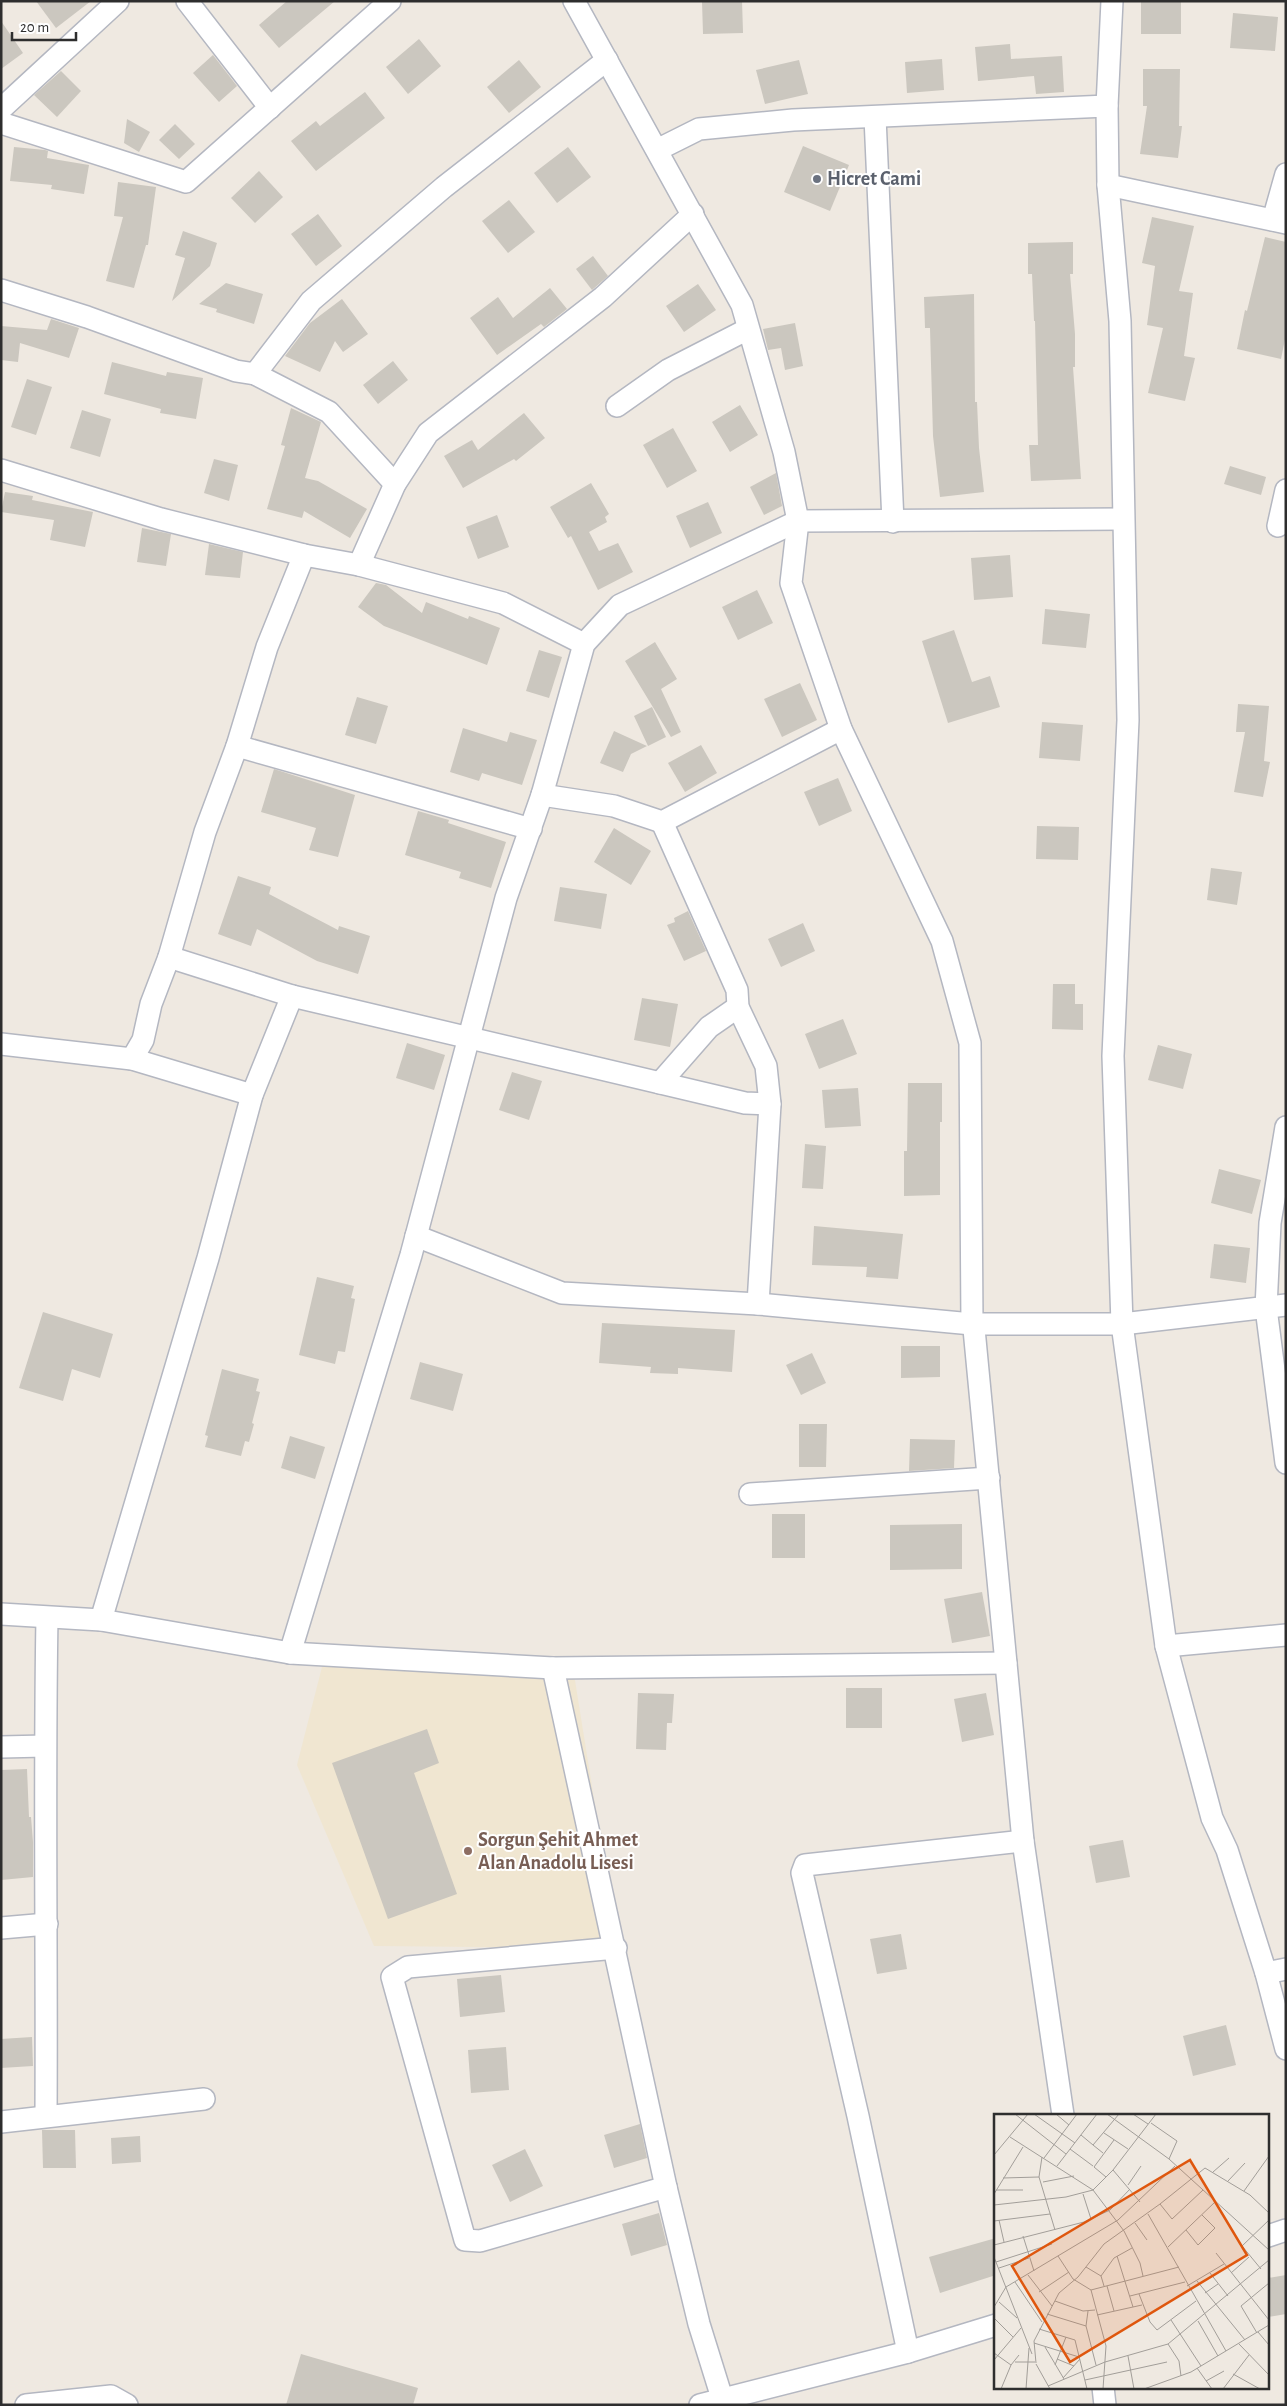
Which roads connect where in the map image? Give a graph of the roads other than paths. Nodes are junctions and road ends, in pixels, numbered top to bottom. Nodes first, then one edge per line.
1 (118, 1) edge
2 (187, 1) edge
3 (390, 1) edge
4 (574, 1) edge
5 (1112, 1) edge
6 (607, 60) junction
7 (1107, 106) junction
8 (270, 108) junction
9 (1, 109) edge
10 (875, 116) junction
11 (1, 124) edge
12 (657, 150) junction
13 (1286, 174) edge
14 (1108, 185) junction
15 (693, 214) junction
16 (1279, 222) edge
17 (1, 290) edge
18 (748, 329) junction
19 (255, 374) junction
20 (617, 406) dead end
21 (1, 470) edge
22 (395, 484) junction
23 (1286, 490) edge
24 (1123, 519) junction
25 (798, 521) junction
26 (893, 522) junction
27 (1278, 526) dead end
28 (304, 555) junction
29 (359, 565) junction
30 (584, 644) junction
31 (841, 729) junction
32 (237, 746) junction
33 (542, 795) junction
34 (662, 822) junction
35 (530, 829) junction
36 (169, 957) junction
37 (292, 996) junction
38 (738, 1007) junction
39 (468, 1039) junction
40 (1, 1044) edge
41 (132, 1059) junction
42 (660, 1083) junction
43 (252, 1095) junction
44 (770, 1104) junction
45 (1286, 1126) edge
46 (416, 1236) junction
47 (758, 1304) junction
48 (1276, 1307) edge
49 (972, 1324) junction
50 (1122, 1324) junction
51 (1286, 1463) edge
52 (989, 1478) junction
53 (750, 1494) dead end
54 (1, 1614) edge
55 (47, 1618) junction
56 (101, 1620) junction
57 (1286, 1635) edge
58 (1166, 1646) junction
59 (290, 1653) junction
60 (1006, 1663) junction
61 (554, 1668) junction
62 (45, 1746) junction
63 (1, 1747) edge
64 (1023, 1841) junction
65 (47, 1924) junction
66 (1, 1928) edge
67 (616, 1948) junction
68 (1276, 1971) edge
69 (1286, 2049) edge
70 (204, 2098) dead end
71 (1063, 2114) edge
72 (46, 2116) junction
73 (1, 2122) edge
74 (666, 2186) junction
75 (1286, 2230) edge
76 (1270, 2235) edge
77 (994, 2326) edge
78 (908, 2352) junction
79 (1103, 2388) edge
80 (722, 2398) junction
81 (26, 2405) edge
82 (127, 2405) edge
83 (700, 2405) edge
84 (1105, 2405) edge

1 - 9 street
2 - 8 street
3 - 8 street
4 - 6 street
5 - 7 street
6 - 12 street
6 - 19 street
7 - 10 street
7 - 14 street
8 - 11 street
10 - 12 street
10 - 26 street
12 - 15 street
13 - 16 street
14 - 16 street
14 - 24 street
15 - 18 street
15 - 22 street
17 - 19 street
18 - 20 street
18 - 25 street
19 - 22 street
21 - 28 street
22 - 29 street
23 - 27 street
24 - 26 street
24 - 50 street
25 - 26 street
25 - 30 street
25 - 31 street
28 - 29 street
28 - 32 street
29 - 30 street
30 - 33 street
31 - 34 street
31 - 49 street
32 - 35 street
32 - 36 street
33 - 34 street
33 - 35 street
34 - 38 street
35 - 39 street
36 - 37 street
36 - 41 street
37 - 39 street
37 - 43 street
38 - 42 street
38 - 44 street
39 - 42 street
39 - 46 street
40 - 41 street
41 - 43 street
42 - 44 street
43 - 56 street
44 - 47 street
45 - 48 street
46 - 47 street
46 - 59 street
47 - 49 street
48 - 50 street
48 - 51 street
49 - 50 street
49 - 52 street
50 - 58 street
52 - 53 street
52 - 60 street
54 - 55 street
55 - 56 street
55 - 62 street
56 - 59 street
57 - 58 street
58 - 68 street
59 - 61 street
60 - 61 street
60 - 64 street
61 - 67 street
62 - 63 street
62 - 65 street
64 - 71 street
64 - 78 street
65 - 66 street
65 - 72 street
67 - 74 street
67 - 74 street
68 - 69 street
70 - 72 street
72 - 73 street
74 - 80 street
75 - 76 street
77 - 78 street
78 - 80 street
79 - 84 street
80 - 83 street
81 - 82 street

